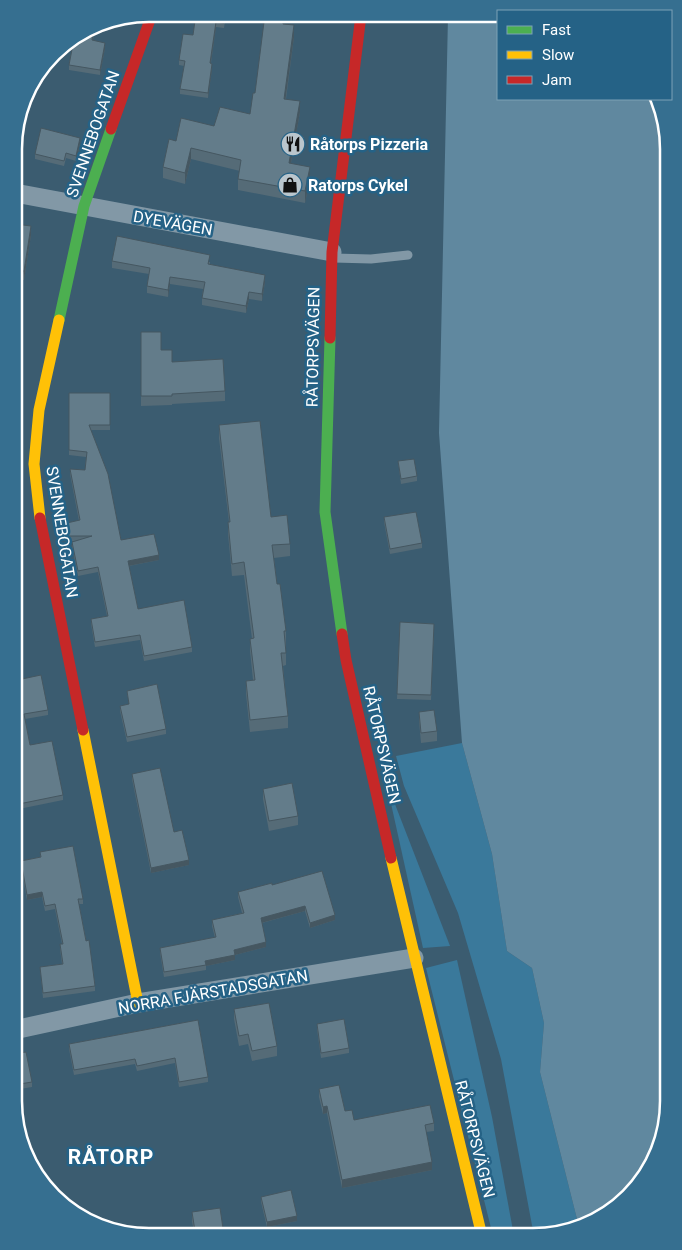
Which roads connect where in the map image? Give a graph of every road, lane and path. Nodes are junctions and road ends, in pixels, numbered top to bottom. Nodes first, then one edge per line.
1 (149, 22) edge
2 (360, 22) edge
3 (22, 194) edge
4 (84, 206) junction
5 (332, 254) junction
6 (408, 255) dead end
7 (414, 958) junction
8 (138, 1003) junction
9 (22, 1028) edge
10 (480, 1228) edge

1 - 4 street, SVENNEBOGATAN
2 - 5 street, RÅTORPSVÄGEN
3 - 4 street, DYEVÄGEN
4 - 5 street, DYEVÄGEN
4 - 8 street, SVENNEBOGATAN
5 - 6 lane
5 - 7 street, RÅTORPSVÄGEN
7 - 8 street, NORRA FJÄRSTADSGATAN
7 - 10 street, RÅTORPSVÄGEN
8 - 9 street, NORRA FJÄRSTADSGATAN

